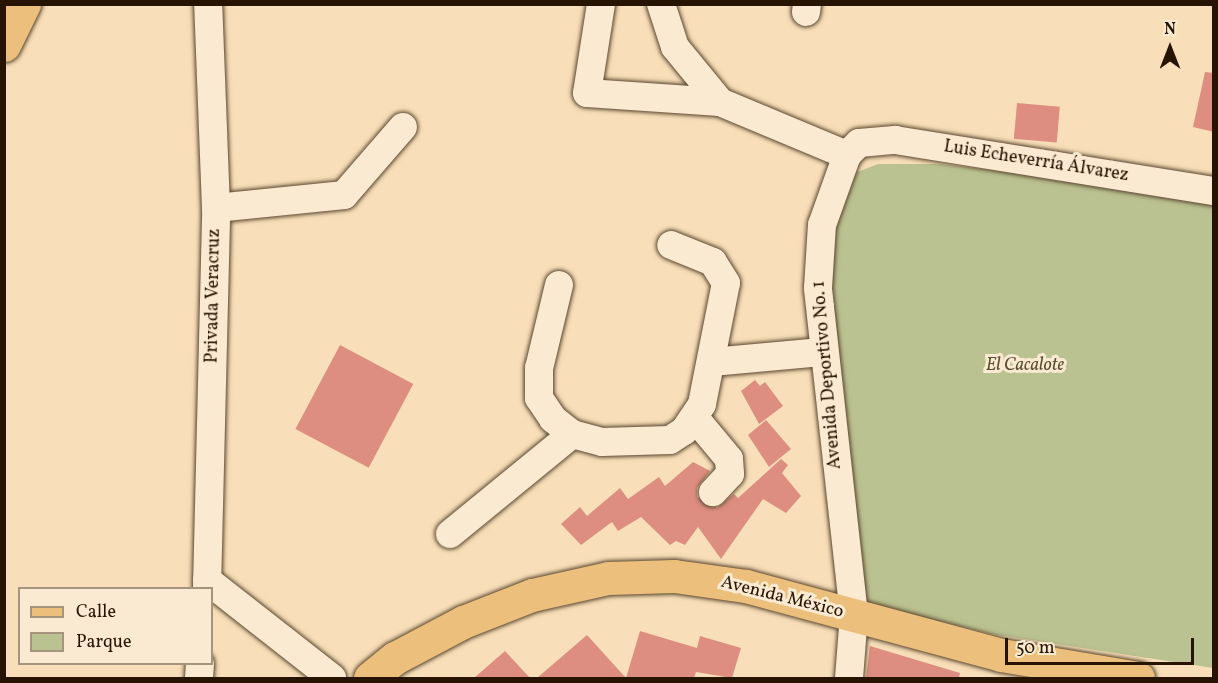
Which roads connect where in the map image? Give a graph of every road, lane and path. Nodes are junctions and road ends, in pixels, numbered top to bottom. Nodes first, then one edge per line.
1 (24, 4) edge
2 (208, 4) edge
3 (601, 4) edge
4 (661, 4) edge
5 (4, 45) edge
6 (720, 102) junction
7 (403, 127) dead end
8 (853, 149) junction
9 (1214, 191) edge
10 (216, 208) junction
11 (671, 245) dead end
12 (558, 285) dead end
13 (822, 352) junction
14 (712, 362) junction
15 (695, 418) junction
16 (572, 434) junction
17 (713, 492) dead end
18 (450, 534) dead end
19 (207, 584) edge
20 (213, 589) edge
21 (854, 615) junction
22 (1126, 677) edge
23 (332, 678) edge
24 (370, 678) edge
25 (849, 678) edge

1 - 5 main road
2 - 10 street, Privada Veracruz
3 - 6 street
4 - 6 street
6 - 8 street
7 - 10 street
8 - 9 street, Luis Echeverría Álvarez
8 - 13 street, Avenida Deportivo No. 1
10 - 19 street, Privada Veracruz
11 - 14 street
12 - 16 street
13 - 14 street
13 - 21 street, Avenida Deportivo No. 1
14 - 15 street
15 - 16 street
15 - 17 street
16 - 18 street
20 - 23 street
21 - 22 main road, Avenida México
21 - 24 main road, Avenida México
21 - 25 street, Avenida Deportivo No. 1

